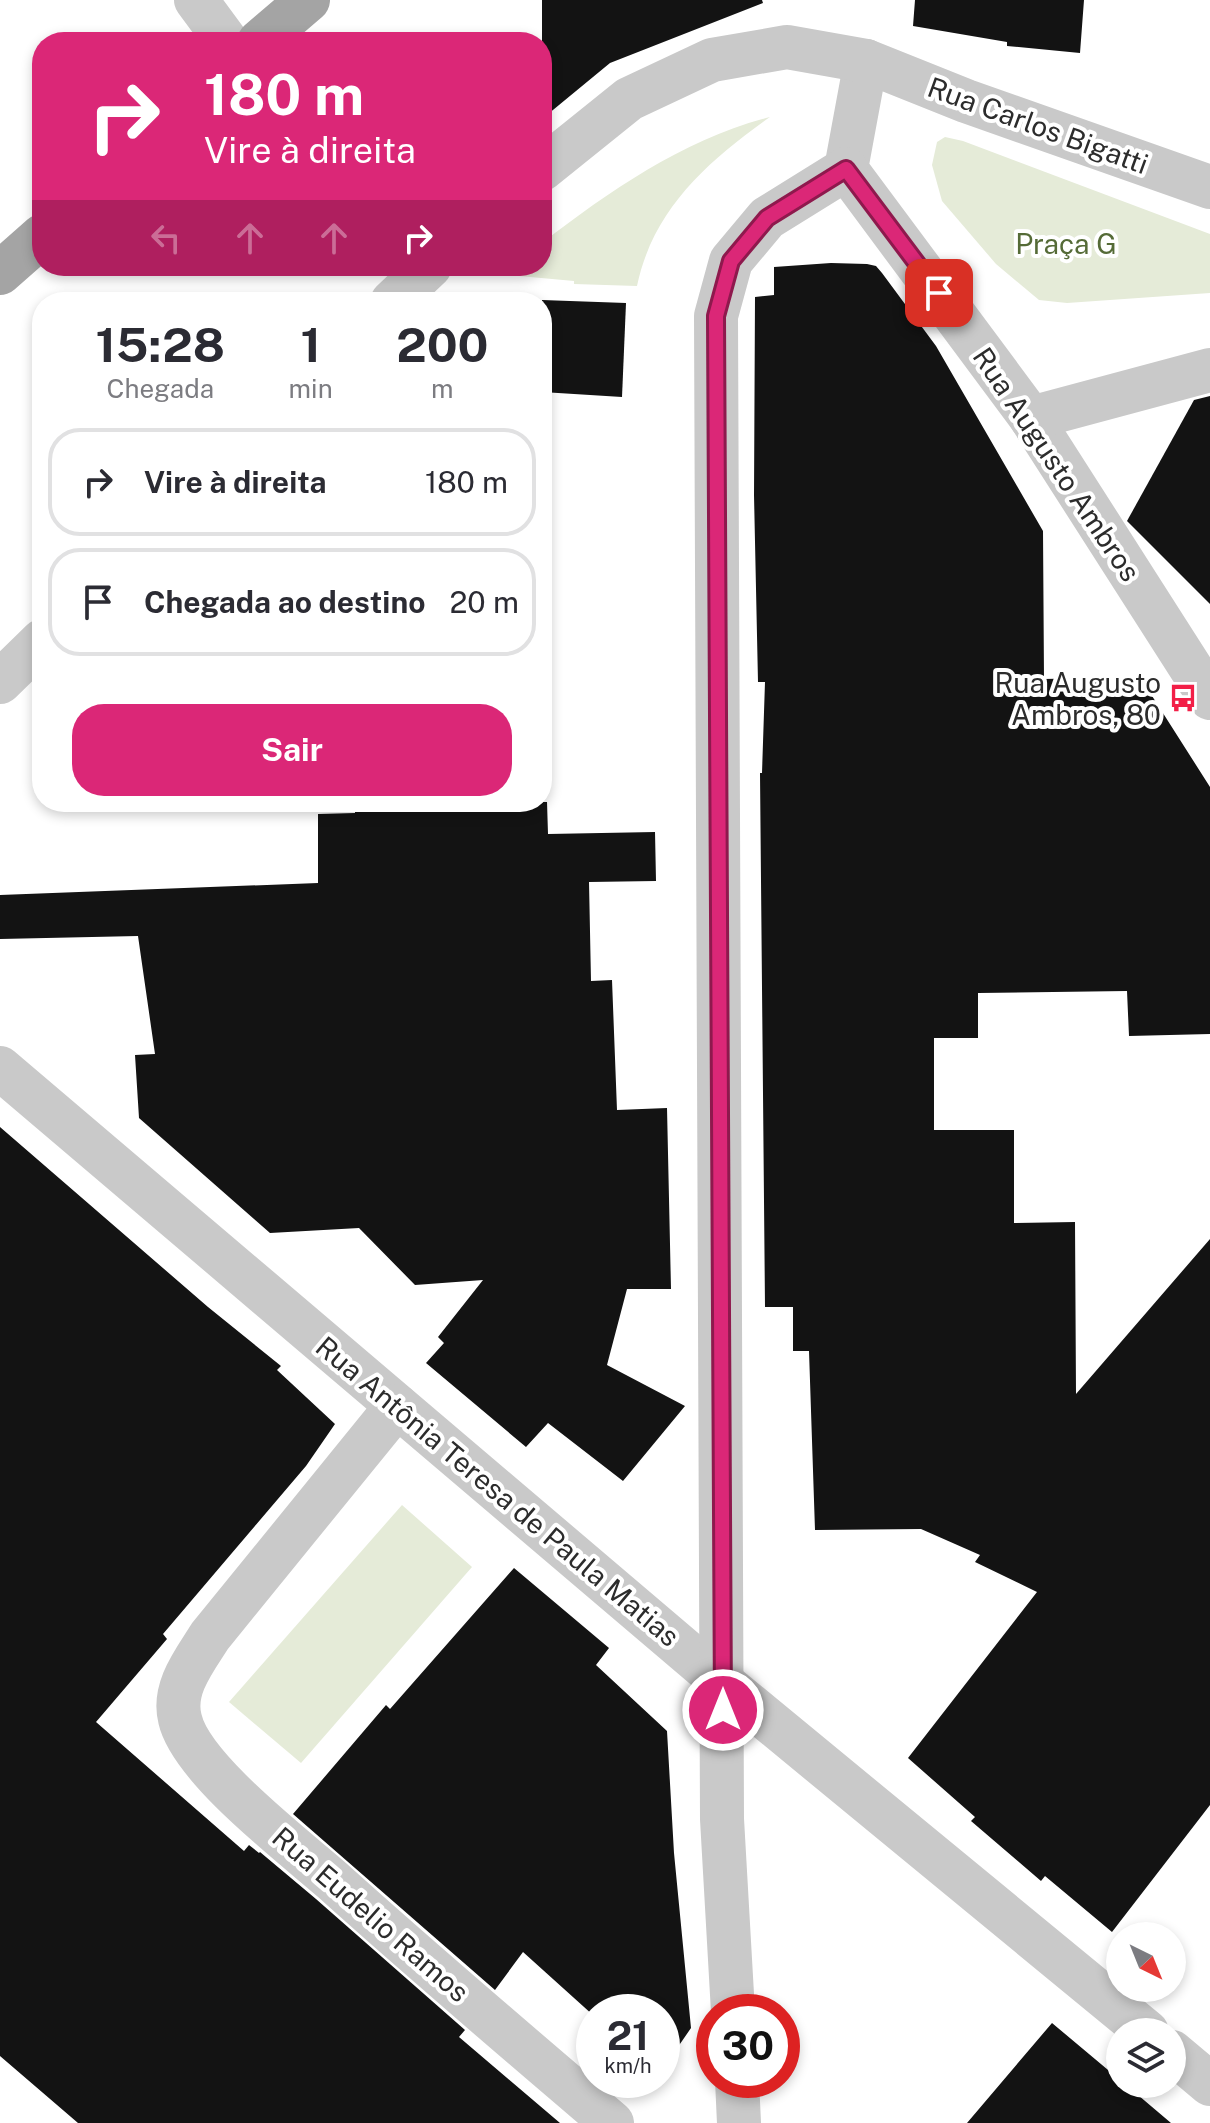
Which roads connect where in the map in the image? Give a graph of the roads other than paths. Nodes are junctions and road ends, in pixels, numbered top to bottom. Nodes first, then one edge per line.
1 (196, 0) edge
2 (308, 0) edge
3 (220, 32) edge
4 (271, 32) edge
5 (866, 61) junction
6 (552, 161) edge
7 (846, 169) junction
8 (1210, 187) edge
9 (32, 245) edge
10 (0, 273) edge
11 (419, 276) edge
12 (403, 292) edge
13 (1210, 370) edge
14 (1031, 418) junction
15 (32, 651) edge
16 (0, 682) edge
17 (1210, 698) edge
18 (0, 1068) edge
19 (397, 1406) junction
20 (723, 1683) junction
21 (732, 1994) edge
22 (1130, 2018) edge
23 (1186, 2064) edge
24 (1210, 2084) edge
25 (738, 2098) edge
26 (612, 2123) edge
27 (739, 2123) edge

1 - 3 street
2 - 4 main road
5 - 6 street, Rua Carlos Bigatti
5 - 7 street
5 - 8 street, Rua Carlos Bigatti
7 - 14 street, Rua Augusto Ambros
7 - 20 street
9 - 10 main road
11 - 12 street
13 - 14 street
14 - 17 street, Rua Augusto Ambros
15 - 16 street
18 - 19 street, Rua Antônia Teresa de Paula Matias
19 - 20 street, Rua Antônia Teresa de Paula Matias
19 - 26 street, Rua Eudelio Ramos
20 - 21 street
20 - 22 street, Rua Antônia Teresa de Paula Matias
23 - 24 street
25 - 27 street

